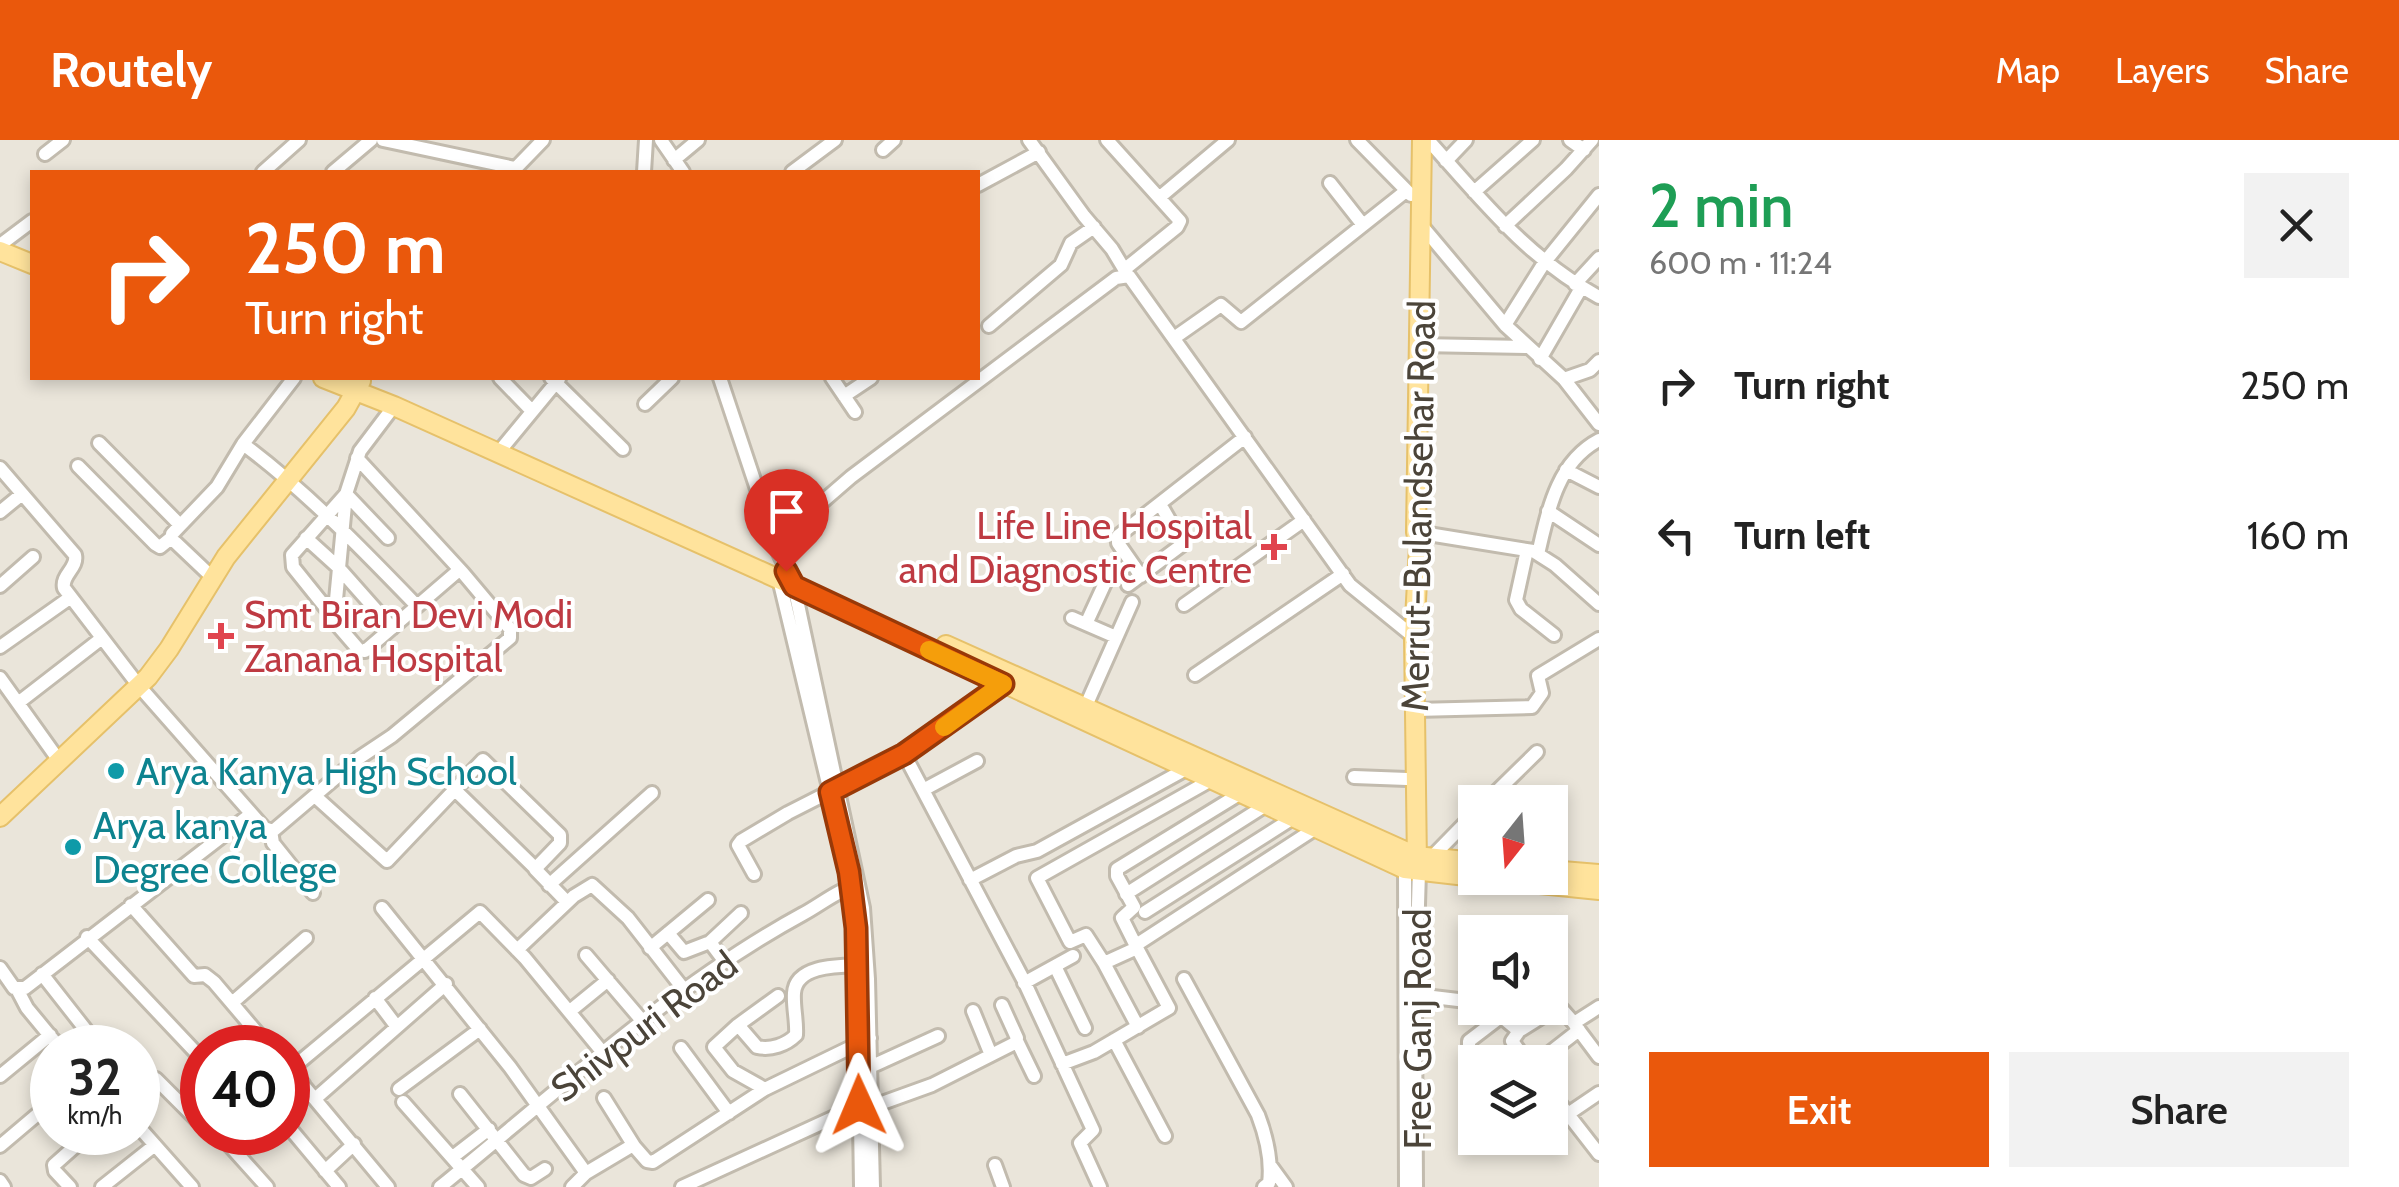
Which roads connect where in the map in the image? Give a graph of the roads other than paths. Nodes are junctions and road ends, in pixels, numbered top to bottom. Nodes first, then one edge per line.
1 (63, 140) edge
2 (300, 140) edge
3 (371, 140) edge
4 (382, 140) edge
5 (543, 140) edge
6 (646, 140) edge
7 (661, 140) edge
8 (698, 140) edge
9 (835, 140) edge
10 (1029, 140) edge
11 (1107, 140) edge
12 (1228, 140) edge
13 (1357, 140) edge
14 (1424, 140) edge
15 (1466, 140) edge
16 (1533, 140) edge
17 (1570, 140) edge
18 (1588, 145) edge
19 (1039, 152) junction
20 (46, 154) dead end
21 (1446, 161) junction
22 (678, 166) edge
23 (266, 170) edge
24 (335, 170) edge
25 (513, 170) edge
26 (644, 170) edge
27 (795, 170) edge
28 (1330, 183) dead end
29 (980, 184) edge
30 (1406, 190) junction
31 (1474, 192) junction
32 (1599, 195) edge
33 (1160, 198) junction
34 (1422, 206) junction
35 (30, 223) edge
36 (1363, 225) junction
37 (1422, 226) junction
38 (1505, 226) junction
39 (1094, 227) junction
40 (1, 246) edge
41 (30, 253) edge
42 (1599, 258) edge
43 (30, 263) edge
44 (1544, 263) junction
45 (1127, 272) junction
46 (1578, 286) junction
47 (1599, 297) edge
48 (989, 326) dead end
49 (1504, 326) junction
50 (1174, 338) junction
51 (1419, 345) junction
52 (1526, 347) junction
53 (1540, 358) junction
54 (1599, 361) edge
55 (1564, 379) junction
56 (292, 380) edge
57 (502, 380) edge
58 (555, 380) edge
59 (557, 380) edge
60 (670, 380) edge
61 (721, 380) edge
62 (833, 380) edge
63 (868, 380) edge
64 (358, 382) edge
65 (844, 396) junction
66 (645, 404) dead end
67 (394, 406) junction
68 (532, 411) junction
69 (855, 412) dead end
70 (1599, 424) edge
71 (1245, 437) junction
72 (1599, 440) edge
73 (98, 443) dead end
74 (243, 444) junction
75 (501, 448) junction
76 (623, 449) dead end
77 (358, 458) junction
78 (78, 466) dead end
79 (0, 468) edge
80 (1566, 470) junction
81 (288, 478) junction
82 (1599, 487) edge
83 (22, 494) junction
84 (346, 494) junction
85 (1160, 504) junction
86 (1548, 510) junction
87 (0, 512) edge
88 (326, 513) junction
89 (1304, 520) junction
90 (180, 526) junction
91 (341, 526) junction
92 (1416, 534) junction
93 (172, 538) junction
94 (306, 538) junction
95 (388, 538) dead end
96 (1599, 545) edge
97 (776, 546) junction
98 (1532, 552) junction
99 (33, 557) dead end
100 (338, 567) junction
101 (1110, 572) dead end
102 (464, 573) junction
103 (1343, 574) junction
104 (1141, 576) junction
105 (212, 578) junction
106 (786, 579) junction
107 (1128, 585) dead end
108 (0, 586) edge
109 (71, 596) junction
110 (1132, 602) dead end
111 (1184, 604) dead end
112 (1599, 604) edge
113 (417, 606) junction
114 (334, 618) junction
115 (1072, 618) dead end
116 (1086, 624) junction
117 (392, 628) junction
118 (1410, 633) junction
119 (1554, 635) dead end
120 (1116, 636) junction
121 (102, 638) junction
122 (1599, 638) edge
123 (0, 647) edge
124 (1194, 675) dead end
125 (0, 678) edge
126 (1003, 684) junction
127 (139, 686) junction
128 (18, 703) junction
129 (1085, 708) junction
130 (1415, 710) junction
131 (1537, 752) dead end
132 (904, 754) junction
133 (977, 760) dead end
134 (60, 762) junction
135 (1186, 768) junction
136 (1354, 777) dead end
137 (1407, 779) junction
138 (1211, 780) junction
139 (1503, 785) edge
140 (453, 788) junction
141 (834, 790) junction
142 (924, 790) junction
143 (652, 794) dead end
144 (1240, 794) junction
145 (316, 797) junction
146 (1266, 805) junction
147 (251, 814) junction
148 (0, 817) edge
149 (1293, 818) junction
150 (1458, 827) edge
151 (1316, 828) junction
152 (271, 831) junction
153 (1415, 861) junction
154 (1458, 862) edge
155 (535, 868) junction
156 (1458, 872) edge
157 (1568, 873) edge
158 (754, 874) dead end
159 (1599, 877) edge
160 (1568, 878) edge
161 (970, 880) junction
162 (550, 885) junction
163 (856, 886) junction
164 (313, 893) dead end
165 (1126, 894) junction
166 (708, 900) dead end
167 (567, 902) junction
168 (132, 905) junction
169 (382, 908) dead end
170 (1145, 912) dead end
171 (741, 913) dead end
172 (668, 933) junction
173 (87, 937) junction
174 (306, 938) dead end
175 (710, 942) junction
176 (1137, 946) junction
177 (650, 948) junction
178 (518, 950) junction
179 (586, 955) dead end
180 (1073, 956) dead end
181 (423, 957) junction
182 (724, 962) junction
183 (1104, 963) junction
184 (862, 965) junction
185 (1054, 966) junction
186 (0, 968) edge
187 (42, 974) junction
188 (1184, 979) dead end
189 (608, 980) junction
190 (1024, 983) junction
191 (446, 984) junction
192 (16, 989) junction
193 (685, 991) junction
194 (778, 996) dead end
195 (1416, 996) junction
196 (374, 998) junction
197 (1458, 1000) edge
198 (232, 1004) junction
199 (1002, 1005) dead end
200 (1599, 1007) edge
201 (570, 1011) junction
202 (973, 1012) dead end
203 (644, 1023) junction
204 (43, 1025) edge
205 (82, 1025) edge
206 (251, 1025) edge
207 (738, 1025) junction
208 (1484, 1025) edge
209 (1512, 1025) edge
210 (1576, 1026) junction
211 (397, 1027) junction
212 (1085, 1028) dead end
213 (1138, 1028) junction
214 (480, 1029) junction
215 (1519, 1031) junction
216 (180, 1035) edge
217 (938, 1036) dead end
218 (864, 1040) junction
219 (1114, 1040) junction
220 (1017, 1041) junction
221 (1469, 1045) edge
222 (1515, 1045) edge
223 (1556, 1045) edge
224 (681, 1048) dead end
225 (30, 1051) edge
226 (310, 1051) edge
227 (604, 1054) junction
228 (991, 1055) junction
229 (1599, 1057) edge
230 (1062, 1064) junction
231 (870, 1067) junction
232 (0, 1076) edge
233 (1034, 1076) dead end
234 (160, 1083) edge
235 (765, 1088) junction
236 (310, 1092) edge
237 (1599, 1093) edge
238 (460, 1094) dead end
239 (316, 1098) junction
240 (604, 1098) dead end
241 (180, 1103) edge
242 (867, 1104) junction
243 (539, 1106) junction
244 (729, 1113) junction
245 (1568, 1114) joint
246 (30, 1121) edge
247 (493, 1135) junction
248 (1166, 1136) dead end
249 (865, 1140) junction
250 (354, 1144) junction
251 (0, 1146) edge
252 (634, 1146) junction
253 (160, 1152) edge
254 (310, 1153) edge
255 (1599, 1154) edge
256 (64, 1155) edge
257 (142, 1155) edge
258 (238, 1155) edge
259 (454, 1156) junction
260 (1269, 1164) junction
261 (995, 1165) dead end
262 (464, 1168) junction
263 (545, 1169) dead end
264 (325, 1171) junction
265 (586, 1173) junction
266 (70, 1187) edge
267 (102, 1187) edge
268 (192, 1187) edge
269 (267, 1187) edge
270 (339, 1187) edge
271 (388, 1187) edge
272 (440, 1187) edge
273 (478, 1187) edge
274 (572, 1187) edge
275 (682, 1187) edge
276 (860, 1187) edge
277 (872, 1187) edge
278 (1003, 1187) edge
279 (1100, 1187) edge
280 (1264, 1187) edge
281 (1286, 1187) edge
282 (1406, 1187) edge
283 (1416, 1187) edge

1 - 20 street
2 - 23 street
3 - 24 street
4 - 25 street
5 - 25 street
6 - 26 street
7 - 22 street
8 - 22 street
9 - 27 street
10 - 19 street
11 - 33 street
12 - 33 street
13 - 30 street
14 - 21 street
14 - 34 main road, Merrut-Bulandsehar Road
15 - 21 street
16 - 31 street
17 - 18 street
18 - 38 street
19 - 29 street
19 - 39 street
21 - 31 street
28 - 36 street
30 - 34 street
30 - 36 street
31 - 38 street
32 - 44 street
33 - 45 street
34 - 37 main road, Merrut-Bulandsehar Road
35 - 40 street
36 - 50 street
37 - 49 street
37 - 51 main road, Merrut-Bulandsehar Road
38 - 44 street
39 - 45 street
39 - 48 street
40 - 41 main road
40 - 43 main road
42 - 46 street
44 - 46 street
44 - 49 street
45 - 50 street
45 - 97 street
46 - 47 street
46 - 53 street
49 - 52 street
50 - 71 street
51 - 52 street
51 - 92 main road, Merrut-Bulandsehar Road
52 - 53 street
53 - 55 street
54 - 55 street
55 - 70 street
56 - 74 street
57 - 68 street
58 - 68 street
59 - 76 street
60 - 66 street
61 - 97 street
62 - 65 street
63 - 65 street
64 - 67 main road
64 - 75 main road
64 - 81 main road
65 - 69 street
67 - 75 main road
67 - 77 street
68 - 75 street
71 - 85 street
71 - 89 street
72 - 80 street
73 - 90 street
74 - 81 street
74 - 90 street
75 - 106 main road
77 - 84 street
77 - 102 street
78 - 93 street
79 - 83 street
80 - 82 street
80 - 86 street
81 - 88 street
81 - 105 main road
83 - 87 street
83 - 109 street
84 - 88 street
84 - 91 street
84 - 95 street
85 - 104 street
85 - 104 street
86 - 96 street
86 - 98 street
88 - 91 street
88 - 94 street
89 - 103 street
89 - 111 street
90 - 93 street
91 - 100 street
91 - 113 street
92 - 98 street
92 - 118 main road, Merrut-Bulandsehar Road
93 - 105 street
94 - 100 street
94 - 114 street
97 - 106 street
98 - 112 street
98 - 119 street
99 - 108 street
100 - 114 street
100 - 117 street
101 - 116 street
102 - 113 street
102 - 145 street
103 - 118 street
103 - 124 street
104 - 107 street
105 - 127 main road
106 - 126 main road
106 - 129 main road
106 - 141 street
109 - 121 street
109 - 123 street
110 - 120 street
113 - 117 street
114 - 117 street
115 - 116 street
116 - 120 street
118 - 130 main road, Merrut-Bulandsehar Road
118 - 137 main road
120 - 129 street
121 - 127 street
121 - 128 street
122 - 130 street
125 - 128 street
126 - 132 street
126 - 135 main road
127 - 134 main road
127 - 147 street
128 - 134 street
129 - 153 main road
130 - 153 main road, Merrut-Bulandsehar Road
131 - 139 street
132 - 141 street
132 - 142 street
133 - 142 street
134 - 148 main road
135 - 138 main road
135 - 161 street
136 - 137 street
137 - 153 main road
138 - 144 main road
138 - 183 street
140 - 145 street
140 - 155 street
140 - 155 street
141 - 158 street
141 - 163 street
142 - 161 street
143 - 162 street
144 - 146 main road
144 - 165 street
145 - 152 street
146 - 149 main road
146 - 165 street
147 - 152 street
147 - 168 street
149 - 151 main road
149 - 170 street
150 - 153 street
151 - 153 main road
151 - 176 street
152 - 164 street
153 - 154 main road
153 - 156 main road
153 - 195 street, Free Ganj Road
153 - 282 street
155 - 162 street
157 - 159 main road
159 - 160 main road
161 - 190 street
162 - 167 street
163 - 182 street, Shivpuri Road
163 - 184 street
165 - 176 street
166 - 172 street
167 - 177 street
167 - 178 street
168 - 173 street
168 - 198 street
169 - 181 street
171 - 175 street
172 - 175 street
172 - 177 street
173 - 187 street
173 - 216 street
174 - 198 street
175 - 182 street
176 - 183 street
176 - 213 street
177 - 193 street
178 - 181 street
178 - 201 street
179 - 189 street
180 - 185 street
181 - 191 street
181 - 196 street
182 - 193 street, Shivpuri Road
183 - 213 street
184 - 207 street
184 - 218 street
185 - 190 street
185 - 212 street
186 - 192 street
187 - 192 street
187 - 205 street
188 - 260 street
189 - 201 street
189 - 203 street
190 - 230 street
191 - 211 street
191 - 214 street
192 - 204 street
193 - 203 street, Shivpuri Road
194 - 207 street
195 - 197 street
195 - 283 street, Free Ganj Road
196 - 211 street
196 - 226 street
198 - 206 street
199 - 220 street
200 - 210 street
201 - 227 street
202 - 228 street
203 - 227 street, Shivpuri Road
207 - 235 street
208 - 221 street
209 - 215 street
210 - 215 street
210 - 223 street
210 - 229 street
211 - 239 street
213 - 219 street
214 - 243 street
214 - 259 street
215 - 222 street
217 - 231 street
218 - 231 street
218 - 235 street
218 - 242 street
219 - 230 street
219 - 248 street
220 - 228 street
220 - 233 street
224 - 244 street
225 - 232 street
227 - 243 street, Shivpuri Road
228 - 242 street
230 - 279 street
231 - 242 street
234 - 241 street
235 - 244 street
236 - 239 street
237 - 245 street
238 - 247 street
239 - 250 street
240 - 252 street
242 - 249 street
242 - 275 street
243 - 247 street, Shivpuri Road
243 - 265 street
244 - 252 street
245 - 255 street
246 - 251 street
247 - 259 street
247 - 262 street, Shivpuri Road
247 - 263 street
249 - 276 street
249 - 277 street
250 - 264 street
250 - 271 street
252 - 265 street
253 - 268 street
254 - 264 street
256 - 266 street
257 - 267 street
258 - 269 street
259 - 262 street
260 - 280 street
260 - 281 street
261 - 278 street
262 - 272 street, Shivpuri Road
262 - 273 street
264 - 270 street
265 - 274 street

